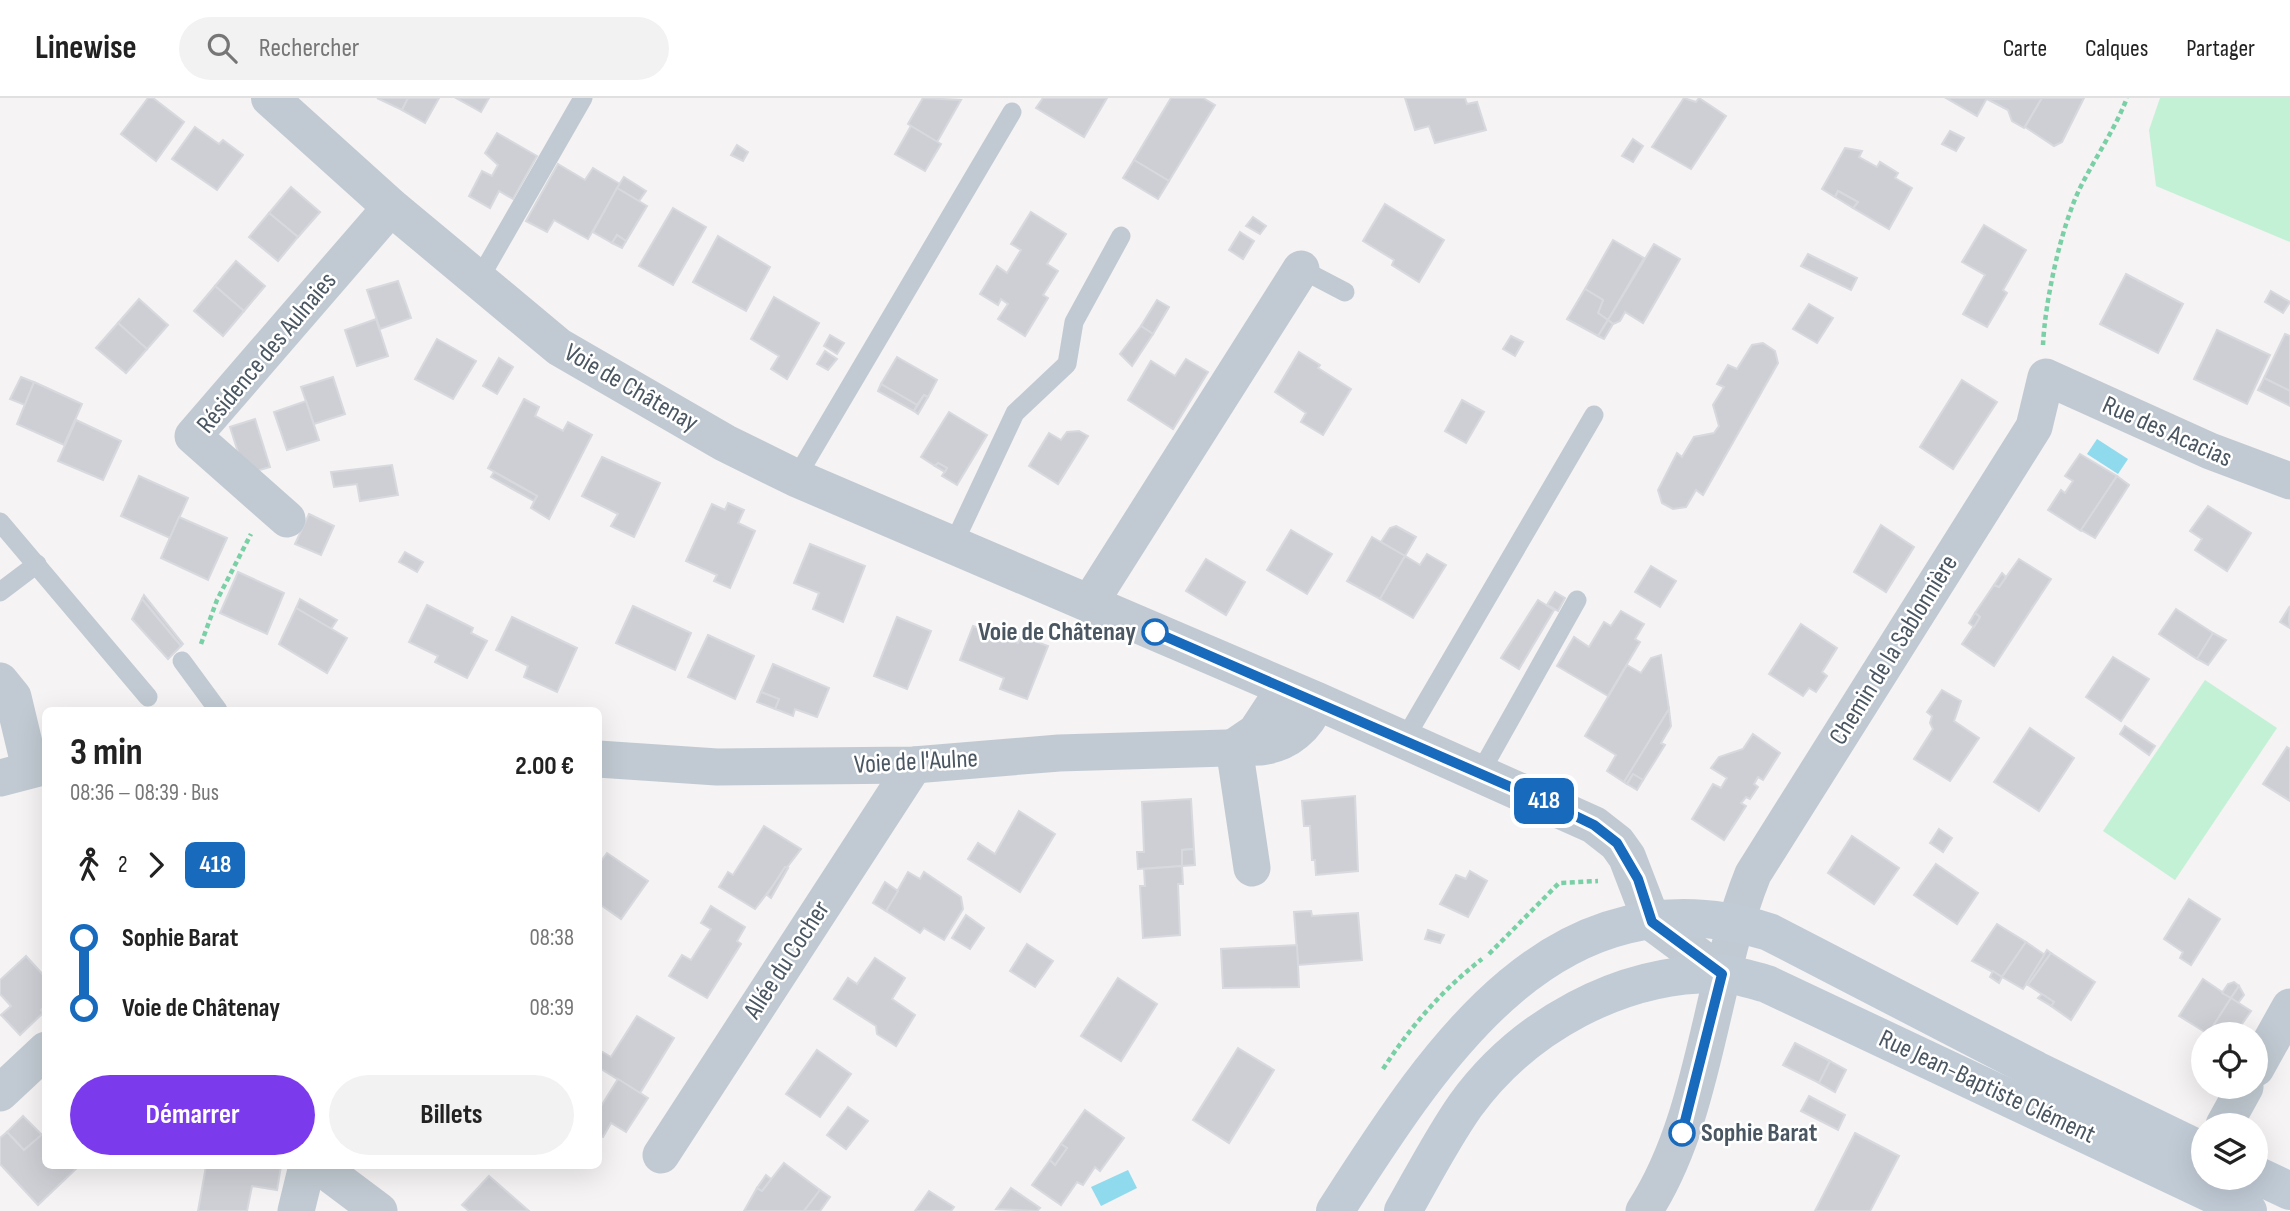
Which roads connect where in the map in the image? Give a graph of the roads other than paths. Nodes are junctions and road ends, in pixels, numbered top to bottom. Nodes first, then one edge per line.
1 (270, 98) edge
2 (583, 98) edge
3 (1012, 112) dead end
4 (391, 207) junction
5 (1121, 236) dead end
6 (1301, 269) joint
7 (478, 281) junction
8 (1345, 292) dead end
9 (2046, 377) joint
10 (1594, 415) dead end
11 (796, 478) junction
12 (2290, 481) edge
13 (277, 511) road end
14 (0, 522) edge
15 (952, 547) junction
16 (37, 564) junction
17 (0, 592) edge
18 (1577, 600) dead end
19 (1089, 604) junction
20 (182, 661) dead end
21 (0, 681) edge
22 (1301, 695) junction
23 (148, 697) dead end
24 (216, 707) edge
25 (1404, 740) junction
26 (1234, 747) junction
27 (602, 759) edge
28 (914, 765) junction
29 (25, 771) edge
30 (1479, 773) junction
31 (1252, 868) dead end
32 (1734, 921) junction
33 (1652, 922) junction
34 (1722, 974) junction
35 (2290, 1007) edge
36 (2268, 1046) edge
37 (42, 1054) edge
38 (0, 1093) edge
39 (2191, 1145) edge
40 (661, 1155) dead end
41 (306, 1169) edge
42 (323, 1169) edge
43 (2268, 1181) edge
44 (2290, 1191) edge
45 (1657, 1207) edge
46 (296, 1211) edge
47 (379, 1211) edge
48 (1335, 1211) edge
49 (1403, 1211) edge
50 (2248, 1211) edge

1 - 4 street, Voie de Châtenay
2 - 7 lane
3 - 11 lane
4 - 7 street, Voie de Châtenay
4 - 13 street, Résidence des Aulnaies
5 - 15 lane
6 - 8 lane
6 - 19 street
7 - 11 street, Voie de Châtenay
9 - 12 street, Rue des Acacias
9 - 32 street, Chemin de la Sablonnière
10 - 25 lane
11 - 15 street, Voie de Châtenay
14 - 16 lane
15 - 19 street, Voie de Châtenay
16 - 17 lane
16 - 23 lane
18 - 30 lane
19 - 22 street, Voie de Châtenay
20 - 24 lane
21 - 29 street
22 - 25 street, Voie de Châtenay
22 - 26 street, Voie de l'Aulne
25 - 30 street, Voie de Châtenay
26 - 28 street, Voie de l'Aulne
26 - 31 street
27 - 28 street, Voie de l'Aulne
28 - 40 street, Allée du Cocher
30 - 33 street, Voie de Châtenay
32 - 33 main road, Rue Jean-Baptiste Clément
32 - 34 street, Chemin de la Sablonnière
32 - 39 main road, Rue Jean-Baptiste Clément
33 - 34 street
33 - 48 main road, Rue Jean-Baptiste Clément
34 - 45 street, Chemin de la Sablonnière
34 - 49 main road, Rue Jean-Baptiste Clément
34 - 50 main road, Rue Jean-Baptiste Clément
35 - 36 street
37 - 38 street
41 - 46 street
42 - 47 street
43 - 44 main road

